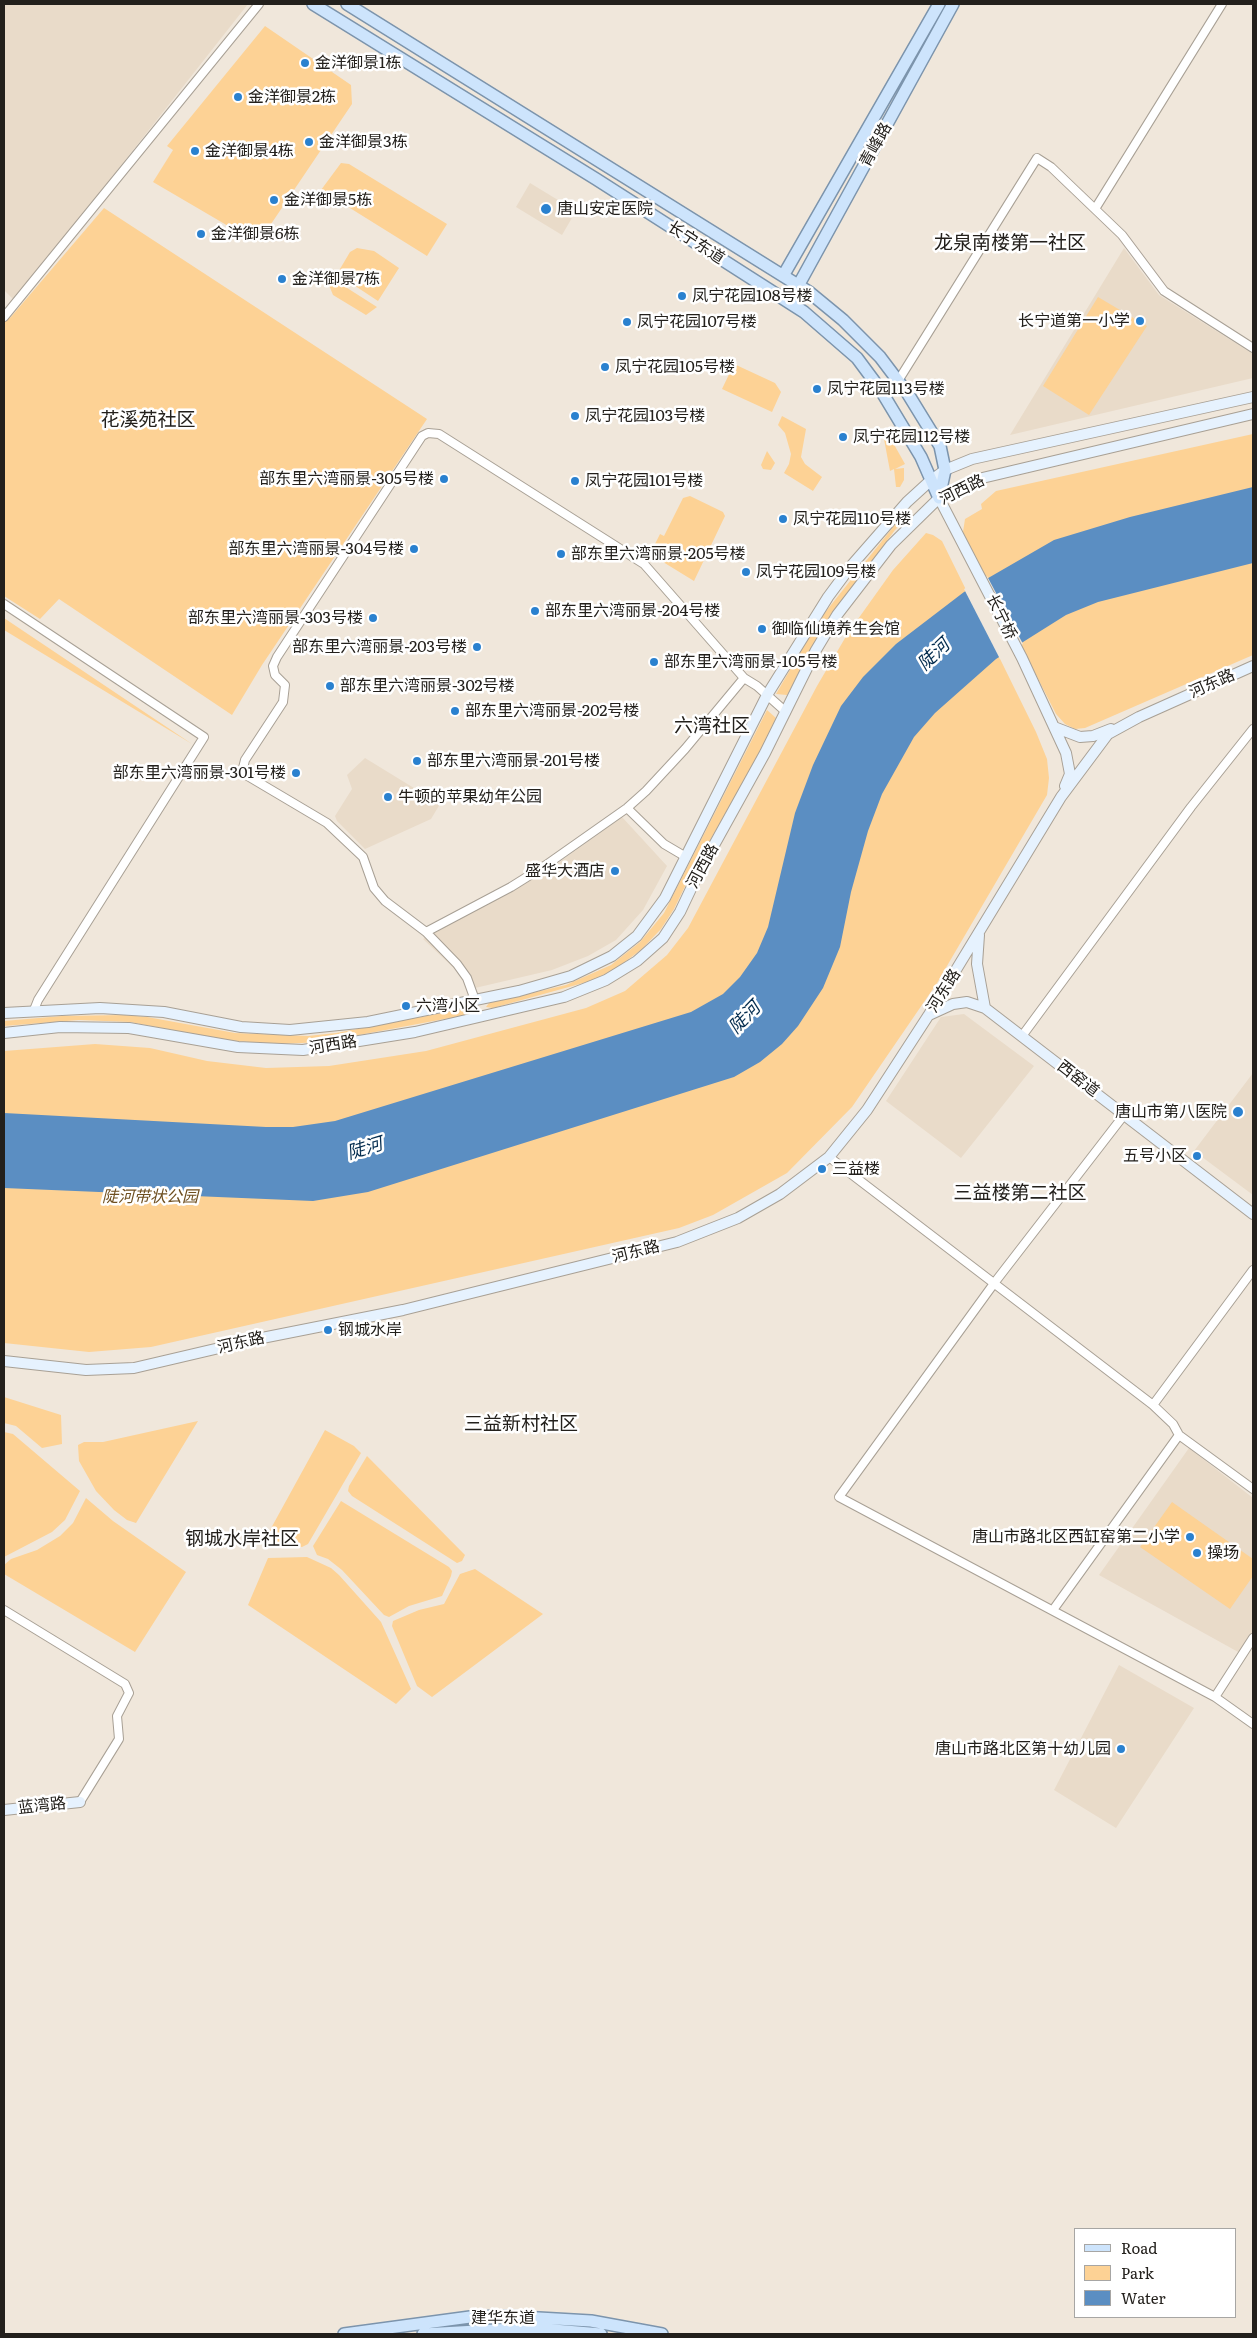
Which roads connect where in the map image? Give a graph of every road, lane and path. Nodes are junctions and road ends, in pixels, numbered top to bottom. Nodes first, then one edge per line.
1 (259, 4) edge
2 (313, 4) edge
3 (347, 4) edge
4 (939, 4) edge
5 (953, 4) edge
6 (1222, 4) edge
7 (1095, 209) junction
8 (783, 276) junction
9 (798, 286) junction
10 (4, 317) edge
11 (1253, 348) edge
12 (898, 380) junction
13 (1253, 397) edge
14 (1253, 414) edge
15 (945, 470) junction
16 (930, 481) junction
17 (940, 498) junction
18 (980, 575) joint
19 (4, 604) edge
20 (1253, 666) edge
21 (744, 678) junction
22 (767, 695) junction
23 (786, 712) junction
24 (1054, 727) junction
25 (1115, 728) junction
26 (1253, 729) edge
27 (1061, 797) junction
28 (627, 808) junction
29 (686, 857) junction
30 (426, 932) junction
31 (979, 934) junction
32 (475, 1000) junction
33 (985, 1008) junction
34 (34, 1010) junction
35 (4, 1013) edge
36 (482, 1016) junction
37 (928, 1016) junction
38 (4, 1033) edge
39 (1022, 1036) junction
40 (1124, 1115) junction
41 (829, 1157) junction
42 (1253, 1214) edge
43 (1253, 1270) edge
44 (995, 1282) junction
45 (4, 1361) edge
46 (1153, 1405) junction
47 (1179, 1435) junction
48 (1253, 1489) edge
49 (4, 1610) edge
50 (1053, 1610) junction
51 (1252, 1642) edge
52 (1215, 1697) junction
53 (1253, 1724) edge
54 (80, 1802) joint
55 (4, 1810) edge
56 (571, 2333) edge
57 (344, 2334) edge
58 (423, 2334) edge
59 (601, 2334) edge
60 (662, 2334) edge

1 - 10 street
2 - 16 main road, 长宁东道
3 - 8 main road, 长宁东道
4 - 8 main road, 青峰路
5 - 9 main road, 青峰路
6 - 7 street
7 - 11 street
7 - 12 street
8 - 9 main road, 长宁东道
9 - 12 main road, 长宁东道
12 - 15 main road, 长宁东道
13 - 15 main road, 河西路
14 - 17 main road, 河西路
15 - 16 main road, 河西路
15 - 17 main road, 长宁东道
16 - 17 main road, 长宁东道
16 - 22 main road, 河西路
17 - 18 main road, 长宁东道
17 - 23 main road, 河西路
18 - 24 main road, 长宁桥
19 - 34 street
20 - 25 main road, 河东路
21 - 22 street
21 - 28 street
21 - 30 street
22 - 23 street
22 - 29 main road, 河西路
23 - 36 main road, 河西路
24 - 25 main road
24 - 27 main road, 河东路
25 - 27 main road, 河东路
26 - 39 street
27 - 31 main road, 河东路
28 - 29 street
28 - 30 street
29 - 32 main road, 河西路
30 - 32 street
31 - 33 main road
31 - 37 main road, 河东路
32 - 34 main road, 河西路
32 - 36 main road
33 - 37 main road
33 - 39 main road, 西窑道
34 - 35 main road, 河西路
36 - 38 main road, 河西路
37 - 41 main road, 河东路
39 - 40 main road, 西窑道
40 - 42 main road, 西窑道
40 - 44 street
41 - 44 street
41 - 45 main road, 河东路
43 - 46 street
44 - 46 street
44 - 50 street
46 - 47 street
47 - 48 street
47 - 50 street
49 - 54 street
50 - 52 street
51 - 52 street
52 - 53 street
54 - 55 main road, 蓝湾路
56 - 58 main road, 建华东道
56 - 59 main road, 建华东道
57 - 60 main road, 建华东道

